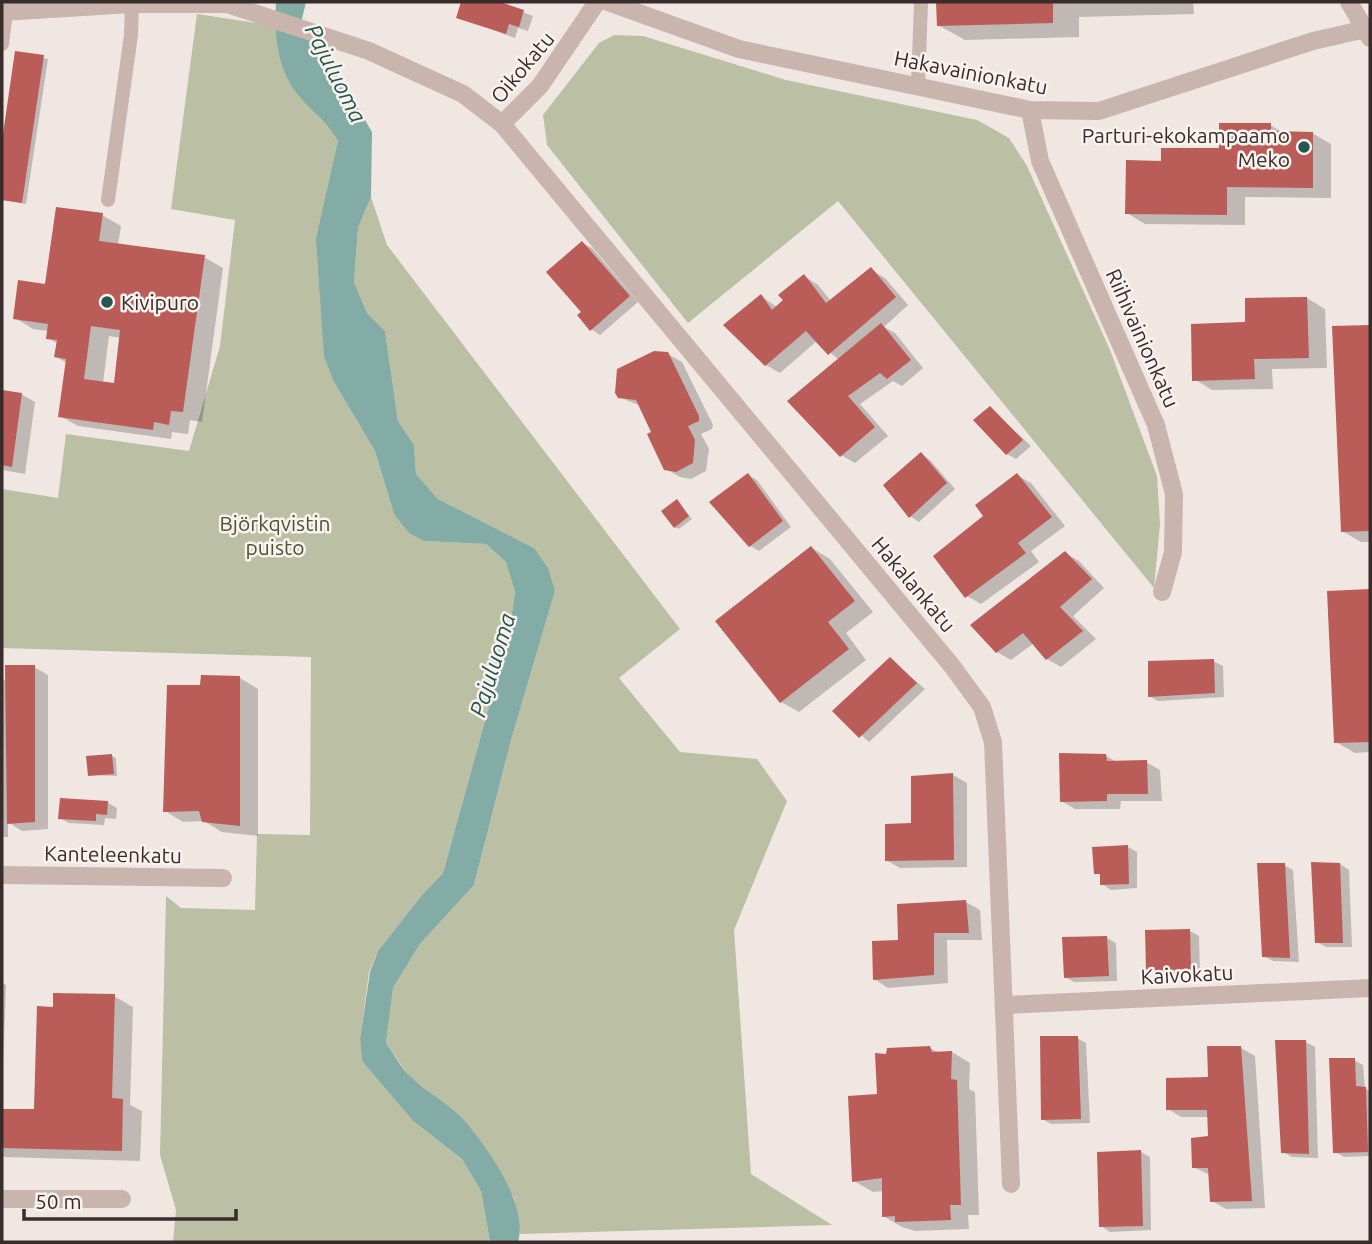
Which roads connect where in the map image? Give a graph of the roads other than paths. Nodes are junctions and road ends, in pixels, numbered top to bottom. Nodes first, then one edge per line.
1 (597, 2) edge
2 (608, 2) edge
3 (921, 2) edge
4 (1349, 2) edge
5 (132, 4) junction
6 (4, 12) edge
7 (1369, 32) edge
8 (2, 44) edge
9 (918, 86) junction
10 (1030, 110) junction
11 (502, 124) junction
12 (108, 200) dead end
13 (1162, 592) dead end
14 (2, 874) edge
15 (223, 878) dead end
16 (1370, 988) edge
17 (1006, 1005) junction
18 (1011, 1184) dead end
19 (2, 1199) edge
20 (122, 1199) dead end

1 - 11 street, Oikokatu
2 - 9 street, Hakavainionkatu
3 - 9 lane
4 - 7 street
5 - 6 street, Hakalankatu
5 - 11 street, Hakalankatu
5 - 12 lane
6 - 8 lane
7 - 10 street, Hakavainionkatu
9 - 10 street, Hakavainionkatu
10 - 13 street, Riihivainionkatu
11 - 17 street, Hakalankatu
14 - 15 street, Kanteleenkatu
16 - 17 street, Kaivokatu
17 - 18 street, Hakalankatu
19 - 20 street

